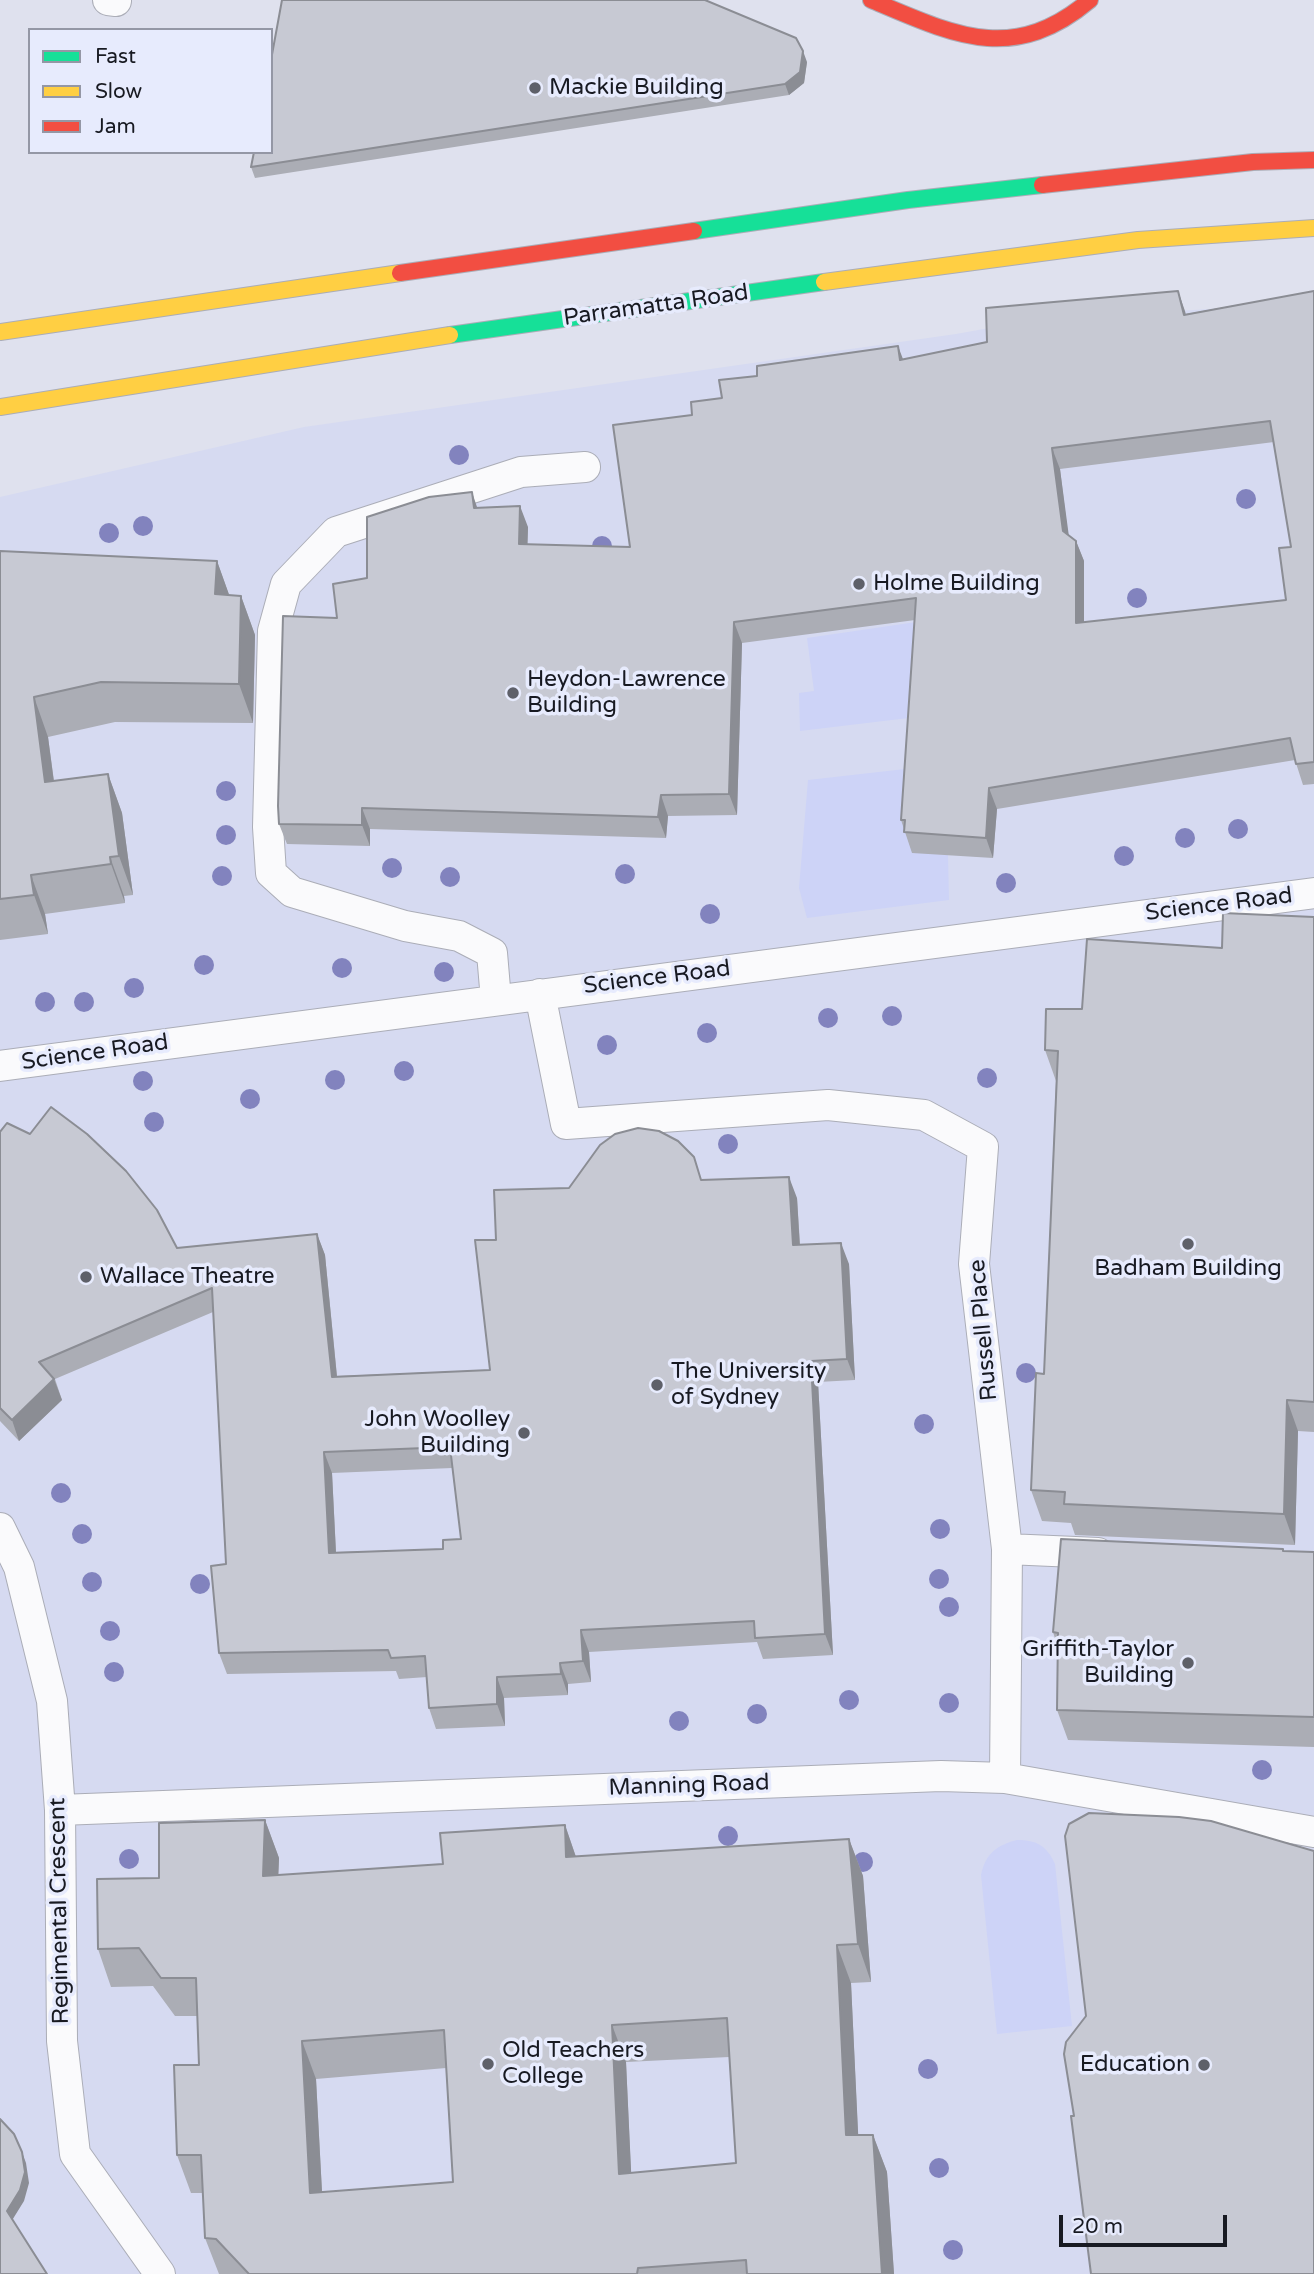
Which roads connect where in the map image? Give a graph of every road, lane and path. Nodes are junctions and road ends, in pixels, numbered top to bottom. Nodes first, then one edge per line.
1 (871, 0) edge
2 (1090, 0) edge
3 (1314, 160) edge
4 (1314, 228) edge
5 (0, 332) edge
6 (0, 407) edge
7 (586, 467) dead end
8 (1314, 893) edge
9 (540, 994) junction
10 (496, 1000) junction
11 (0, 1066) edge
12 (0, 1528) edge
13 (1007, 1549) junction
14 (1133, 1554) edge
15 (1005, 1778) junction
16 (60, 1810) junction
17 (1314, 1832) edge
18 (160, 2274) edge

1 - 2 main road
3 - 5 main road
4 - 6 main road, Parramatta Road
7 - 10 lane
8 - 9 lane, Science Road
9 - 10 lane, Science Road
9 - 13 lane, Russell Place
10 - 11 lane, Science Road
12 - 16 lane, Regimental Crescent
13 - 14 lane
13 - 15 lane, Russell Place
15 - 16 lane, Manning Road
15 - 17 lane, Manning Road
16 - 18 lane, Regimental Crescent

